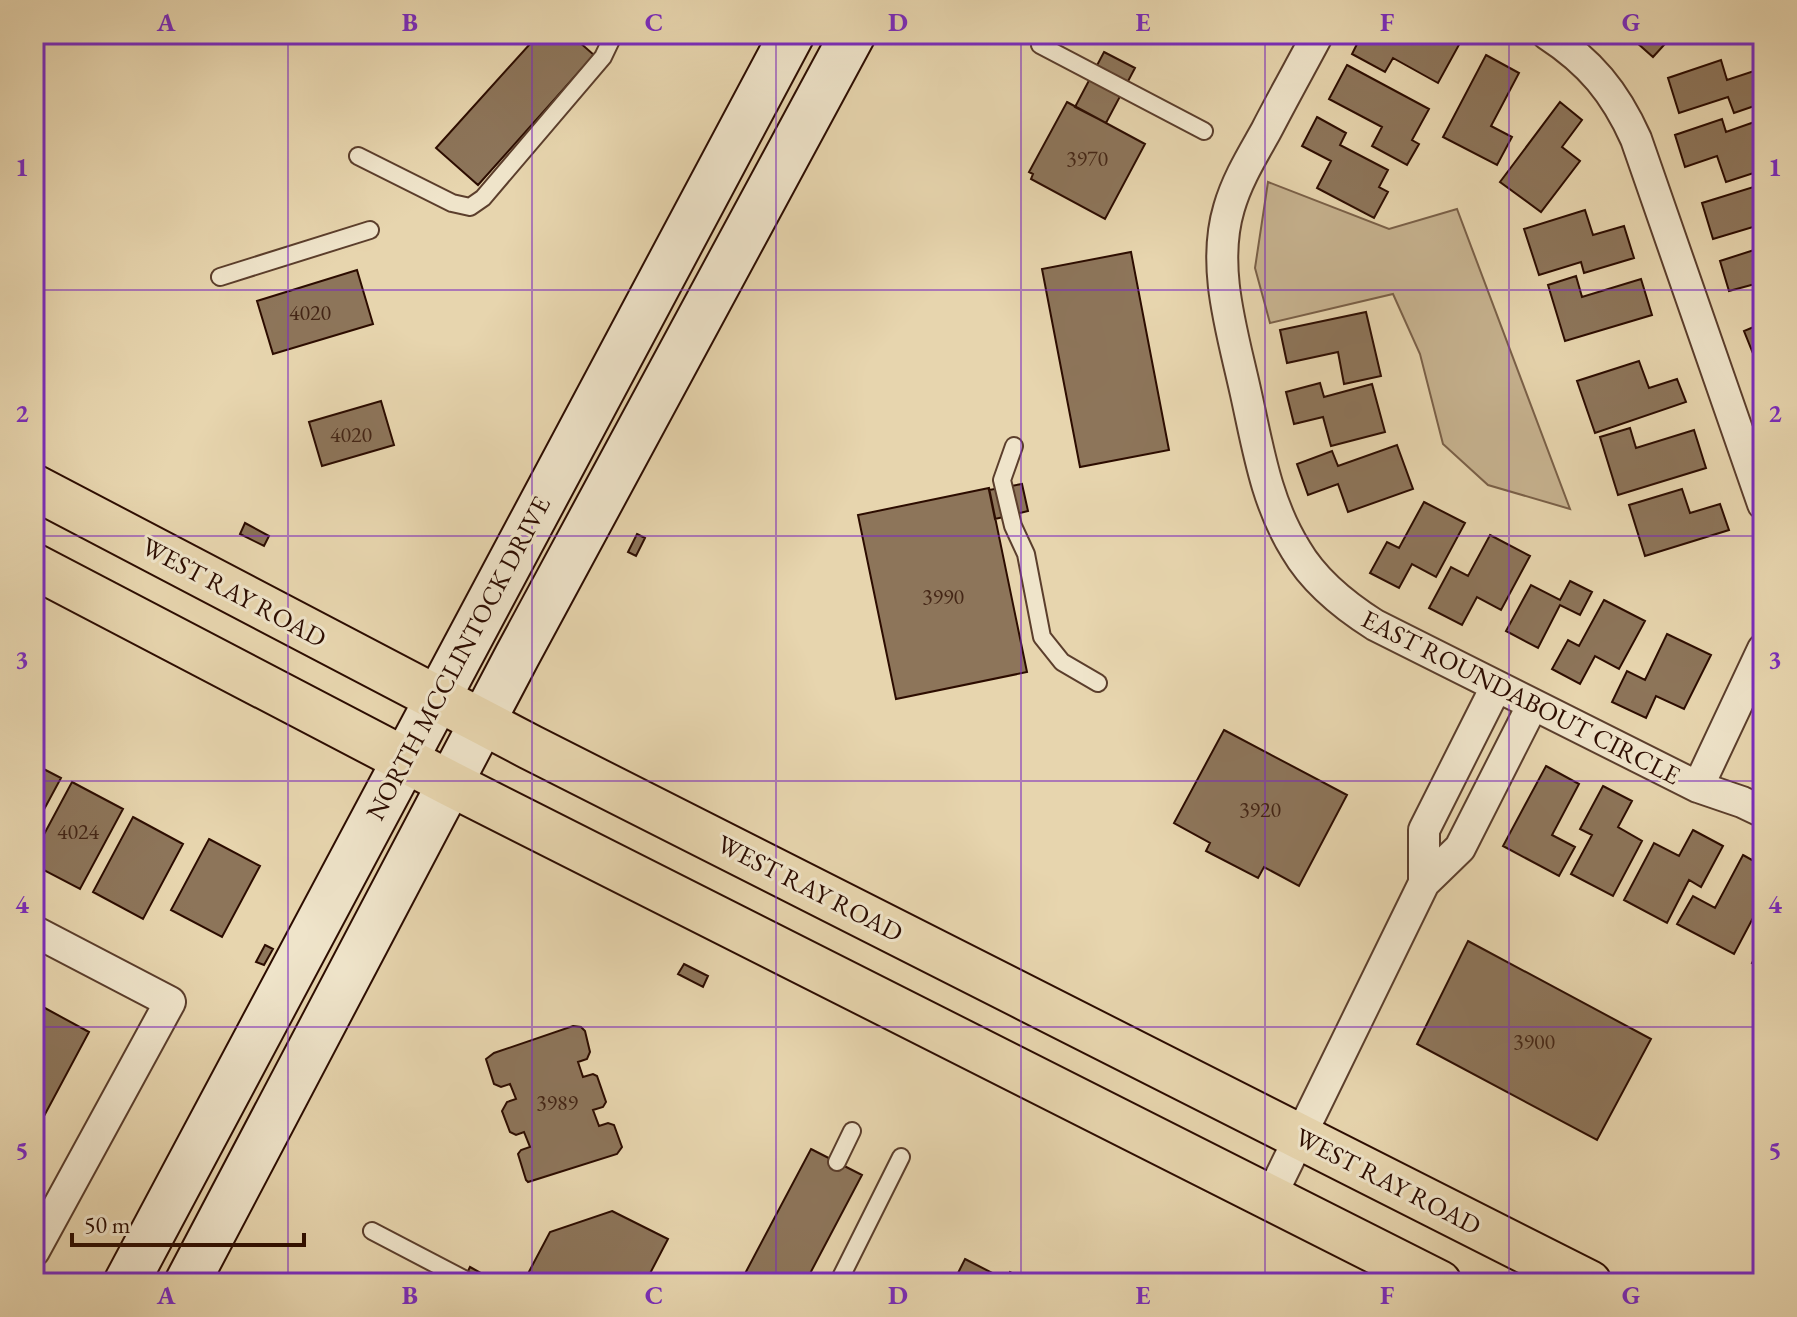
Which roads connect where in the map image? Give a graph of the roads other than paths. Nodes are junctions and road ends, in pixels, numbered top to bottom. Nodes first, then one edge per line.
1 (614, 34) edge
2 (792, 34) edge
3 (853, 34) edge
4 (1318, 34) edge
5 (1547, 34) edge
6 (1040, 45) dead end
7 (1204, 131) dead end
8 (358, 156) dead end
9 (370, 230) dead end
10 (220, 277) dead end
11 (1014, 446) dead end
12 (34, 487) edge
13 (1763, 504) edge
14 (34, 566) edge
15 (1763, 649) edge
16 (1098, 683) dead end
17 (1496, 687) junction
18 (436, 699) junction
19 (1532, 706) junction
20 (483, 723) junction
21 (404, 760) junction
22 (451, 784) junction
23 (1698, 787) junction
24 (1763, 812) edge
25 (1424, 883) junction
26 (34, 931) edge
27 (852, 1131) dead end
28 (1300, 1136) junction
29 (901, 1157) dead end
30 (837, 1162) dead end
31 (1270, 1198) junction
32 (372, 1231) dead end
33 (34, 1251) edge
34 (464, 1279) dead end
35 (126, 1283) edge
36 (187, 1283) edge
37 (838, 1283) edge
38 (1439, 1283) edge
39 (1589, 1283) edge

1 - 8 lane
2 - 18 main road, NORTH MCCLINTOCK DRIVE
3 - 20 main road, NORTH MCCLINTOCK DRIVE
4 - 17 street, EAST ROUNDABOUT CIRCLE
5 - 13 street
6 - 7 lane
9 - 10 lane
11 - 16 lane
12 - 18 main road, WEST RAY ROAD
14 - 21 main road
15 - 23 street, EAST ROUNDABOUT CIRCLE
17 - 19 street, EAST ROUNDABOUT CIRCLE
17 - 25 street
18 - 20 main road, WEST RAY ROAD
18 - 21 main road, NORTH MCCLINTOCK DRIVE
19 - 23 street, EAST ROUNDABOUT CIRCLE
19 - 25 street
20 - 22 main road, NORTH MCCLINTOCK DRIVE
20 - 28 main road, WEST RAY ROAD
21 - 22 main road
21 - 35 main road, NORTH MCCLINTOCK DRIVE
22 - 31 main road
22 - 36 main road, NORTH MCCLINTOCK DRIVE
23 - 24 street, EAST ROUNDABOUT CIRCLE
25 - 28 street
26 - 33 street
27 - 30 lane
28 - 31 street
28 - 39 main road, WEST RAY ROAD
29 - 37 lane
31 - 38 main road
32 - 34 lane

